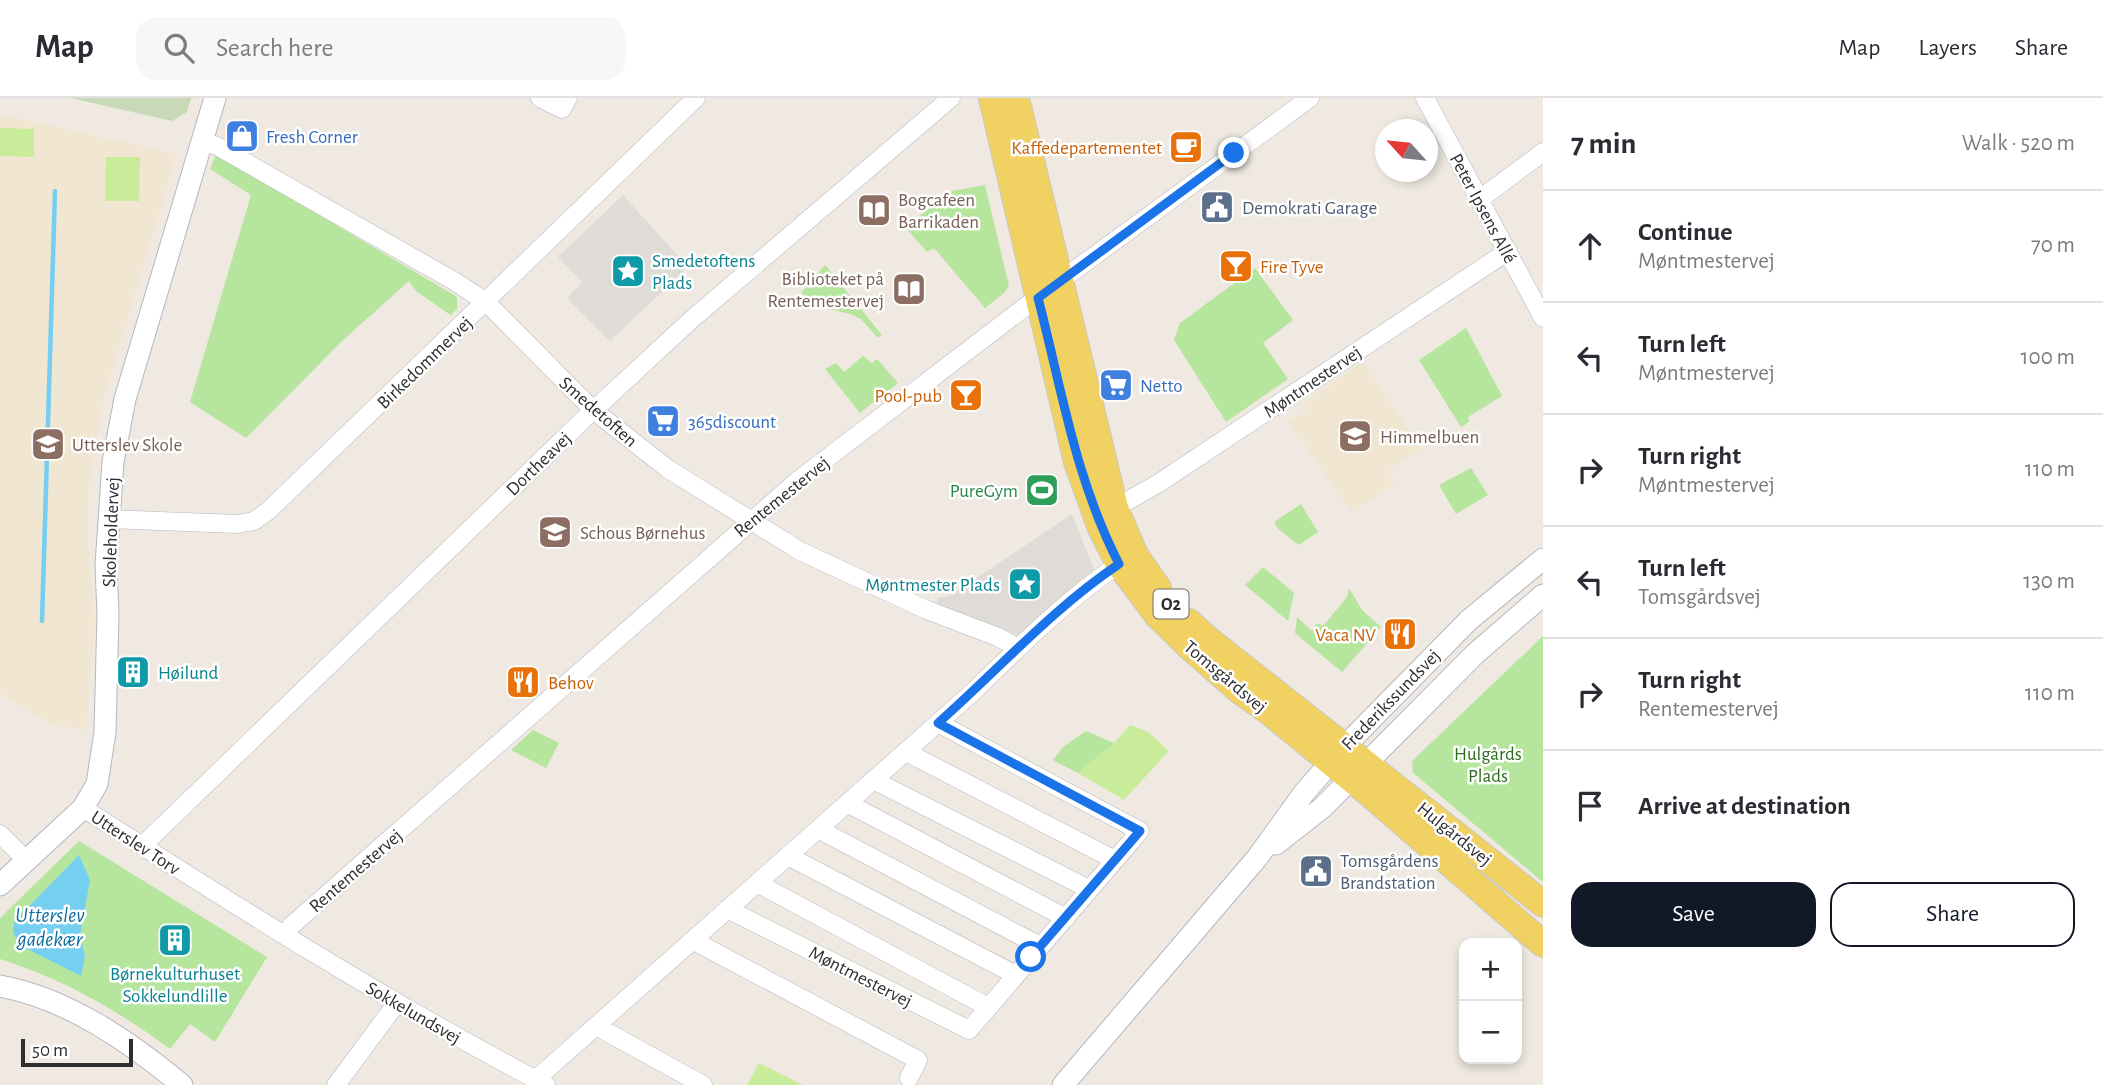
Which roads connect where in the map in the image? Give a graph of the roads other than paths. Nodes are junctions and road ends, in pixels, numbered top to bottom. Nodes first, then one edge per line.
1 (215, 98) edge
2 (540, 98) edge
3 (568, 98) edge
4 (696, 98) edge
5 (951, 98) edge
6 (992, 98) edge
7 (1016, 98) edge
8 (1310, 98) edge
9 (1425, 98) edge
10 (202, 141) junction
11 (1543, 152) edge
12 (1480, 199) junction
13 (1508, 251) junction
14 (1061, 281) junction
15 (1038, 298) junction
16 (486, 302) junction
17 (1543, 318) edge
18 (593, 410) junction
19 (1115, 508) junction
20 (108, 519) junction
21 (748, 521) junction
22 (1543, 559) edge
23 (1119, 564) junction
24 (1540, 603) edge
25 (1017, 648) junction
26 (938, 723) junction
27 (906, 752) junction
28 (1350, 761) junction
29 (873, 780) junction
30 (847, 803) junction
31 (83, 808) junction
32 (818, 829) junction
33 (0, 834) edge
34 (142, 846) junction
35 (788, 856) junction
36 (26, 860) junction
37 (1115, 860) junction
38 (757, 883) junction
39 (0, 885) edge
40 (1089, 889) junction
41 (1543, 904) edge
42 (727, 909) junction
43 (1066, 918) junction
44 (285, 935) junction
45 (692, 940) junction
46 (1543, 944) edge
47 (1040, 946) junction
48 (1016, 975) junction
49 (0, 986) edge
50 (396, 1004) junction
51 (988, 1007) junction
52 (596, 1026) junction
53 (909, 1077) dead end
54 (540, 1082) edge
55 (176, 1083) edge
56 (336, 1085) edge
57 (703, 1085) edge
58 (1063, 1085) edge

1 - 10 street, Skoleholdervej
2 - 3 street
4 - 16 street, Birkedommervej
5 - 18 street, Dortheavej
6 - 15 main road, Tomsgårdsvej / O2
7 - 14 main road, Tomsgårdsvej / O2
8 - 14 street, Rentemestervej
9 - 12 street, Peter Ipsens Allé
10 - 16 street, Smedetoften
10 - 20 street, Skoleholdervej
11 - 12 street
12 - 13 street, Peter Ipsens Allé
13 - 17 street, Peter Ipsens Allé
13 - 19 street, Møntmestervej
14 - 15 street, Rentemestervej
14 - 19 main road, Tomsgårdsvej / O2
15 - 21 street, Rentemestervej
15 - 23 main road, Tomsgårdsvej / O2
16 - 18 street, Smedetoften
16 - 20 street, Birkedommervej
18 - 21 street, Smedetoften
18 - 34 street, Dortheavej
19 - 28 main road, Tomsgårdsvej / O2
20 - 31 street, Skoleholdervej
21 - 25 street, Smedetoften
21 - 44 street, Rentemestervej
22 - 28 street, Frederikssundsvej
23 - 25 street
23 - 28 main road, Tomsgårdsvej / O2
24 - 28 street, Frederikssundsvej
25 - 26 street
26 - 27 street
26 - 37 street, Møntmestervej
27 - 29 street
27 - 37 street
28 - 41 main road, Hulgårdsvej / O2
28 - 46 main road, Hulgårdsvej / O2
28 - 58 street, Frederikssundsvej
29 - 30 street
29 - 40 street
30 - 32 street
30 - 43 street
31 - 34 street, Utterslev Torv
31 - 36 street, Utterslev Torv
32 - 35 street
32 - 47 street
33 - 36 street
34 - 44 street, Utterslev Torv
35 - 38 street
35 - 48 street
36 - 39 street, Utterslev Torv
37 - 40 street, Møntmestervej
38 - 42 street
38 - 51 street, Møntmestervej
40 - 43 street, Møntmestervej
42 - 45 street
42 - 51 street, Møntmestervej
43 - 47 street, Møntmestervej
44 - 50 street, Sokkelundsvej
45 - 52 street
45 - 53 street
47 - 48 street, Møntmestervej
48 - 51 street, Møntmestervej
49 - 55 street
50 - 54 street, Sokkelundsvej
50 - 56 street
52 - 54 street
52 - 57 street

